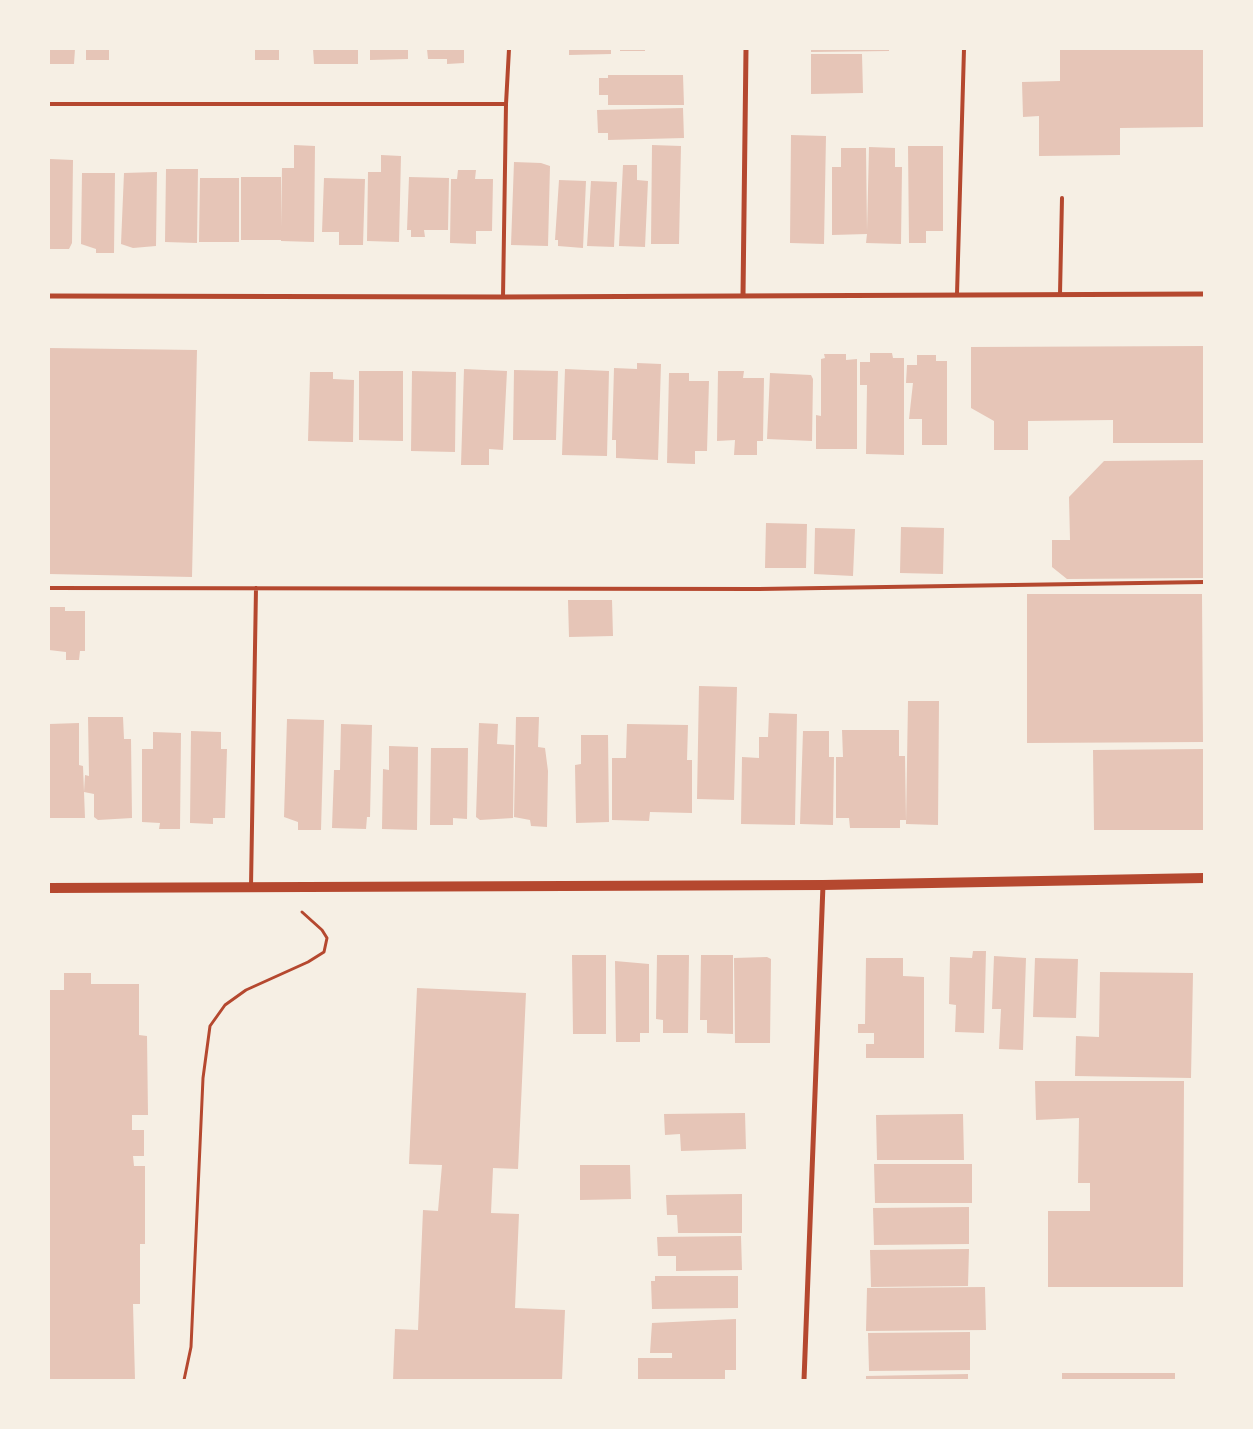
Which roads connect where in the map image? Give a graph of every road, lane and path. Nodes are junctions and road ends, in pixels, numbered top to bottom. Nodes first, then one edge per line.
1 (510, 49) edge
2 (746, 49) edge
3 (964, 49) edge
4 (49, 104) edge
5 (506, 104) junction
6 (1062, 198) dead end
7 (957, 294) junction
8 (1060, 294) junction
9 (1204, 294) edge
10 (743, 295) junction
11 (49, 296) edge
12 (503, 296) junction
13 (1204, 582) edge
14 (49, 588) edge
15 (256, 588) junction
16 (1204, 878) edge
17 (823, 885) junction
18 (296, 886) junction
19 (252, 887) junction
20 (49, 888) edge
21 (184, 1380) edge
22 (804, 1380) edge

1 - 5 lane
2 - 10 street
3 - 7 lane
4 - 5 lane
5 - 12 lane
6 - 8 lane
7 - 8 street
7 - 10 street
8 - 9 street
10 - 12 street
11 - 12 street
13 - 15 lane
14 - 15 lane
15 - 19 lane
16 - 17 main road
17 - 18 main road
17 - 22 street
18 - 19 main road
18 - 21 path
19 - 20 main road

